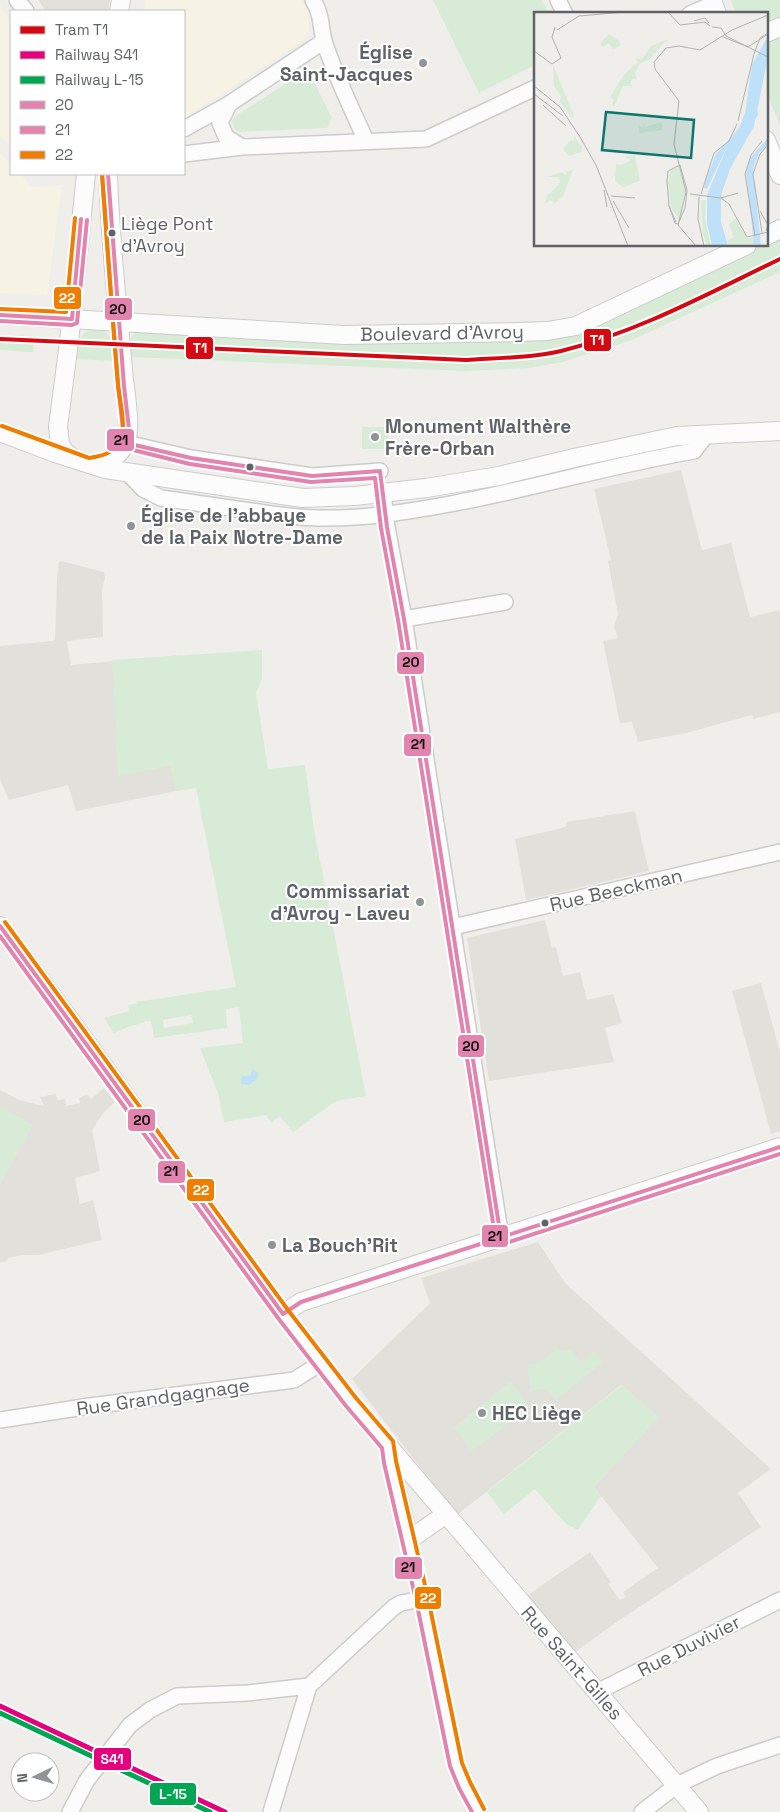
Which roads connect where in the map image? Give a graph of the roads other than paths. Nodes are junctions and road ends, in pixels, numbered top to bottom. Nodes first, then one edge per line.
1 (313, 0) edge
2 (558, 0) edge
3 (714, 6) edge
4 (564, 12) edge
5 (696, 12) edge
6 (780, 27) edge
7 (768, 32) edge
8 (324, 41) junction
9 (534, 88) edge
10 (229, 104) junction
11 (185, 128) edge
12 (366, 141) junction
13 (768, 145) edge
14 (242, 147) junction
15 (185, 154) edge
16 (86, 175) edge
17 (108, 175) edge
18 (780, 175) edge
19 (780, 229) edge
20 (768, 235) edge
21 (745, 246) edge
22 (0, 315) edge
23 (72, 319) junction
24 (120, 321) junction
25 (780, 431) edge
26 (0, 432) edge
27 (707, 434) junction
28 (126, 443) junction
29 (84, 463) junction
30 (380, 471) dead end
31 (129, 474) junction
32 (383, 493) junction
33 (385, 514) junction
34 (504, 602) dead end
35 (404, 619) junction
36 (780, 852) edge
37 (0, 926) edge
38 (453, 927) junction
39 (780, 1147) edge
40 (501, 1238) junction
41 (283, 1314) junction
42 (321, 1363) junction
43 (0, 1420) edge
44 (388, 1445) junction
45 (446, 1514) junction
46 (409, 1540) junction
47 (422, 1599) junction
48 (780, 1600) edge
49 (309, 1686) junction
50 (598, 1692) junction
51 (780, 1745) edge
52 (677, 1785) junction
53 (70, 1812) edge
54 (271, 1812) edge
55 (479, 1812) edge
56 (642, 1812) edge
57 (699, 1812) edge

1 - 8 street
2 - 4 street
3 - 5 street
6 - 7 street
8 - 10 street
8 - 12 street
9 - 12 street
10 - 11 street
10 - 14 street
12 - 14 street
13 - 18 street
14 - 15 street
16 - 23 street
17 - 24 street
19 - 20 street
21 - 24 street, Boulevard d'Avroy
22 - 23 street, Boulevard d'Avroy
23 - 24 street, Boulevard d'Avroy
23 - 29 street
24 - 28 street
25 - 27 street
26 - 29 street
27 - 32 street
27 - 33 street
28 - 29 street
28 - 30 street
29 - 31 street
31 - 32 street
31 - 33 street
32 - 33 street
33 - 35 street
34 - 35 street
35 - 38 street
36 - 38 street, Rue Beeckman
37 - 41 street, Rue Saint-Gilles
38 - 40 street
39 - 40 street
40 - 41 street
41 - 42 street, Rue Saint-Gilles
42 - 43 street, Rue Grandgagnage
42 - 44 street, Rue Saint-Gilles
44 - 45 street, Rue Saint-Gilles
44 - 46 street
45 - 46 street
45 - 50 street, Rue Saint-Gilles
46 - 47 street
47 - 49 street
47 - 55 street
48 - 50 street, Rue Duvivier
49 - 53 street
49 - 54 street
50 - 52 street, Rue Saint-Gilles
51 - 52 street
52 - 56 street
52 - 57 street, Rue Saint-Gilles

